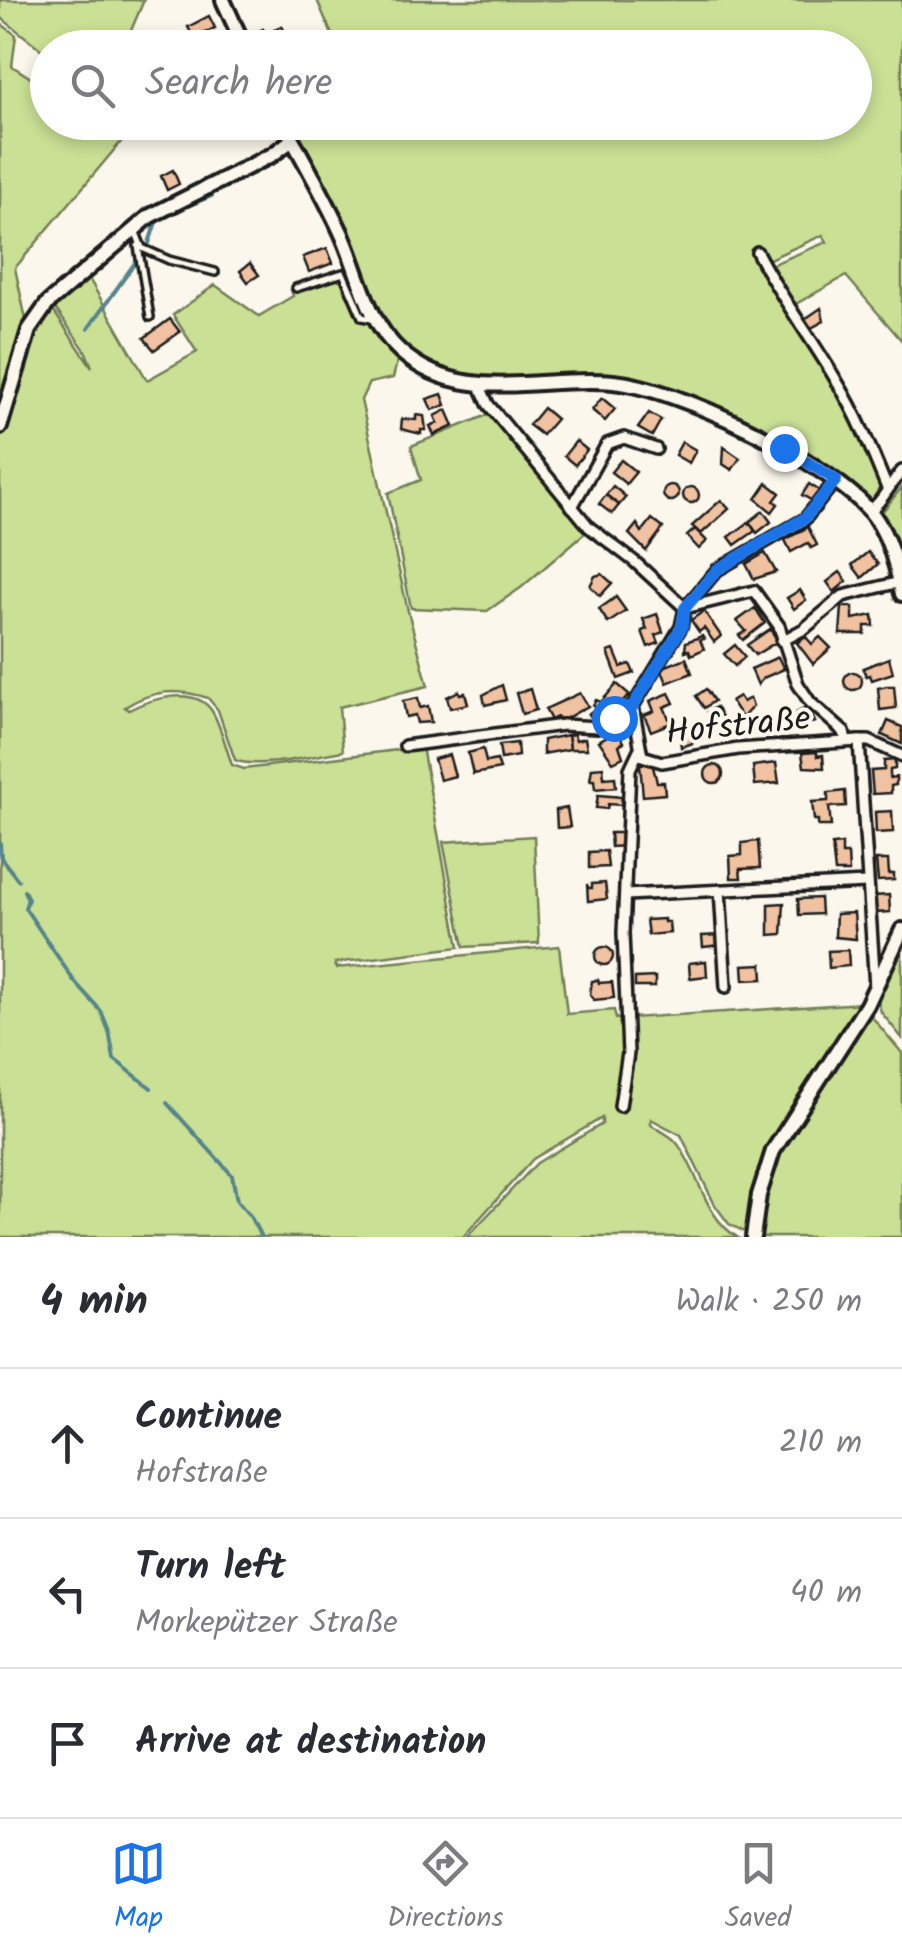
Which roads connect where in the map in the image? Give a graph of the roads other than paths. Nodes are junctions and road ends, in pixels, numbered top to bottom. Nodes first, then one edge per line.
1 (223, 0) edge
2 (237, 30) edge
3 (292, 140) joint
4 (134, 228) junction
5 (138, 244) junction
6 (758, 252) dead end
7 (216, 272) dead end
8 (296, 288) dead end
9 (150, 316) dead end
10 (377, 320) junction
11 (480, 386) junction
12 (0, 427) edge
13 (656, 449) dead end
14 (902, 472) edge
15 (836, 480) junction
16 (887, 488) junction
17 (572, 506) junction
18 (870, 511) junction
19 (901, 588) edge
20 (685, 608) junction
21 (782, 640) junction
22 (633, 706) junction
23 (846, 741) junction
24 (858, 741) junction
25 (405, 746) dead end
26 (639, 750) junction
27 (902, 756) edge
28 (866, 883) junction
29 (720, 890) junction
30 (626, 894) junction
31 (902, 930) edge
32 (726, 987) dead end
33 (876, 991) junction
34 (620, 1106) dead end
35 (753, 1237) edge

1 - 2 street
3 - 4 street
3 - 10 street
4 - 5 lane
4 - 12 street
5 - 7 lane
5 - 9 lane
6 - 16 street
8 - 10 lane
10 - 11 street
11 - 15 street
11 - 17 street
13 - 17 street
14 - 16 street
15 - 18 street
15 - 20 street, Hofstraße
16 - 18 street
17 - 20 street
18 - 19 street
19 - 21 street
20 - 21 street
20 - 22 street, Hofstraße
21 - 23 street
22 - 25 street
22 - 26 street, Hofstraße
23 - 24 street, Hofstraße
23 - 26 street, Hofstraße
24 - 27 street, Hofstraße
24 - 28 street
26 - 30 street
28 - 29 street
28 - 33 street
29 - 30 street
29 - 32 street
30 - 34 street
31 - 33 street
33 - 35 street

